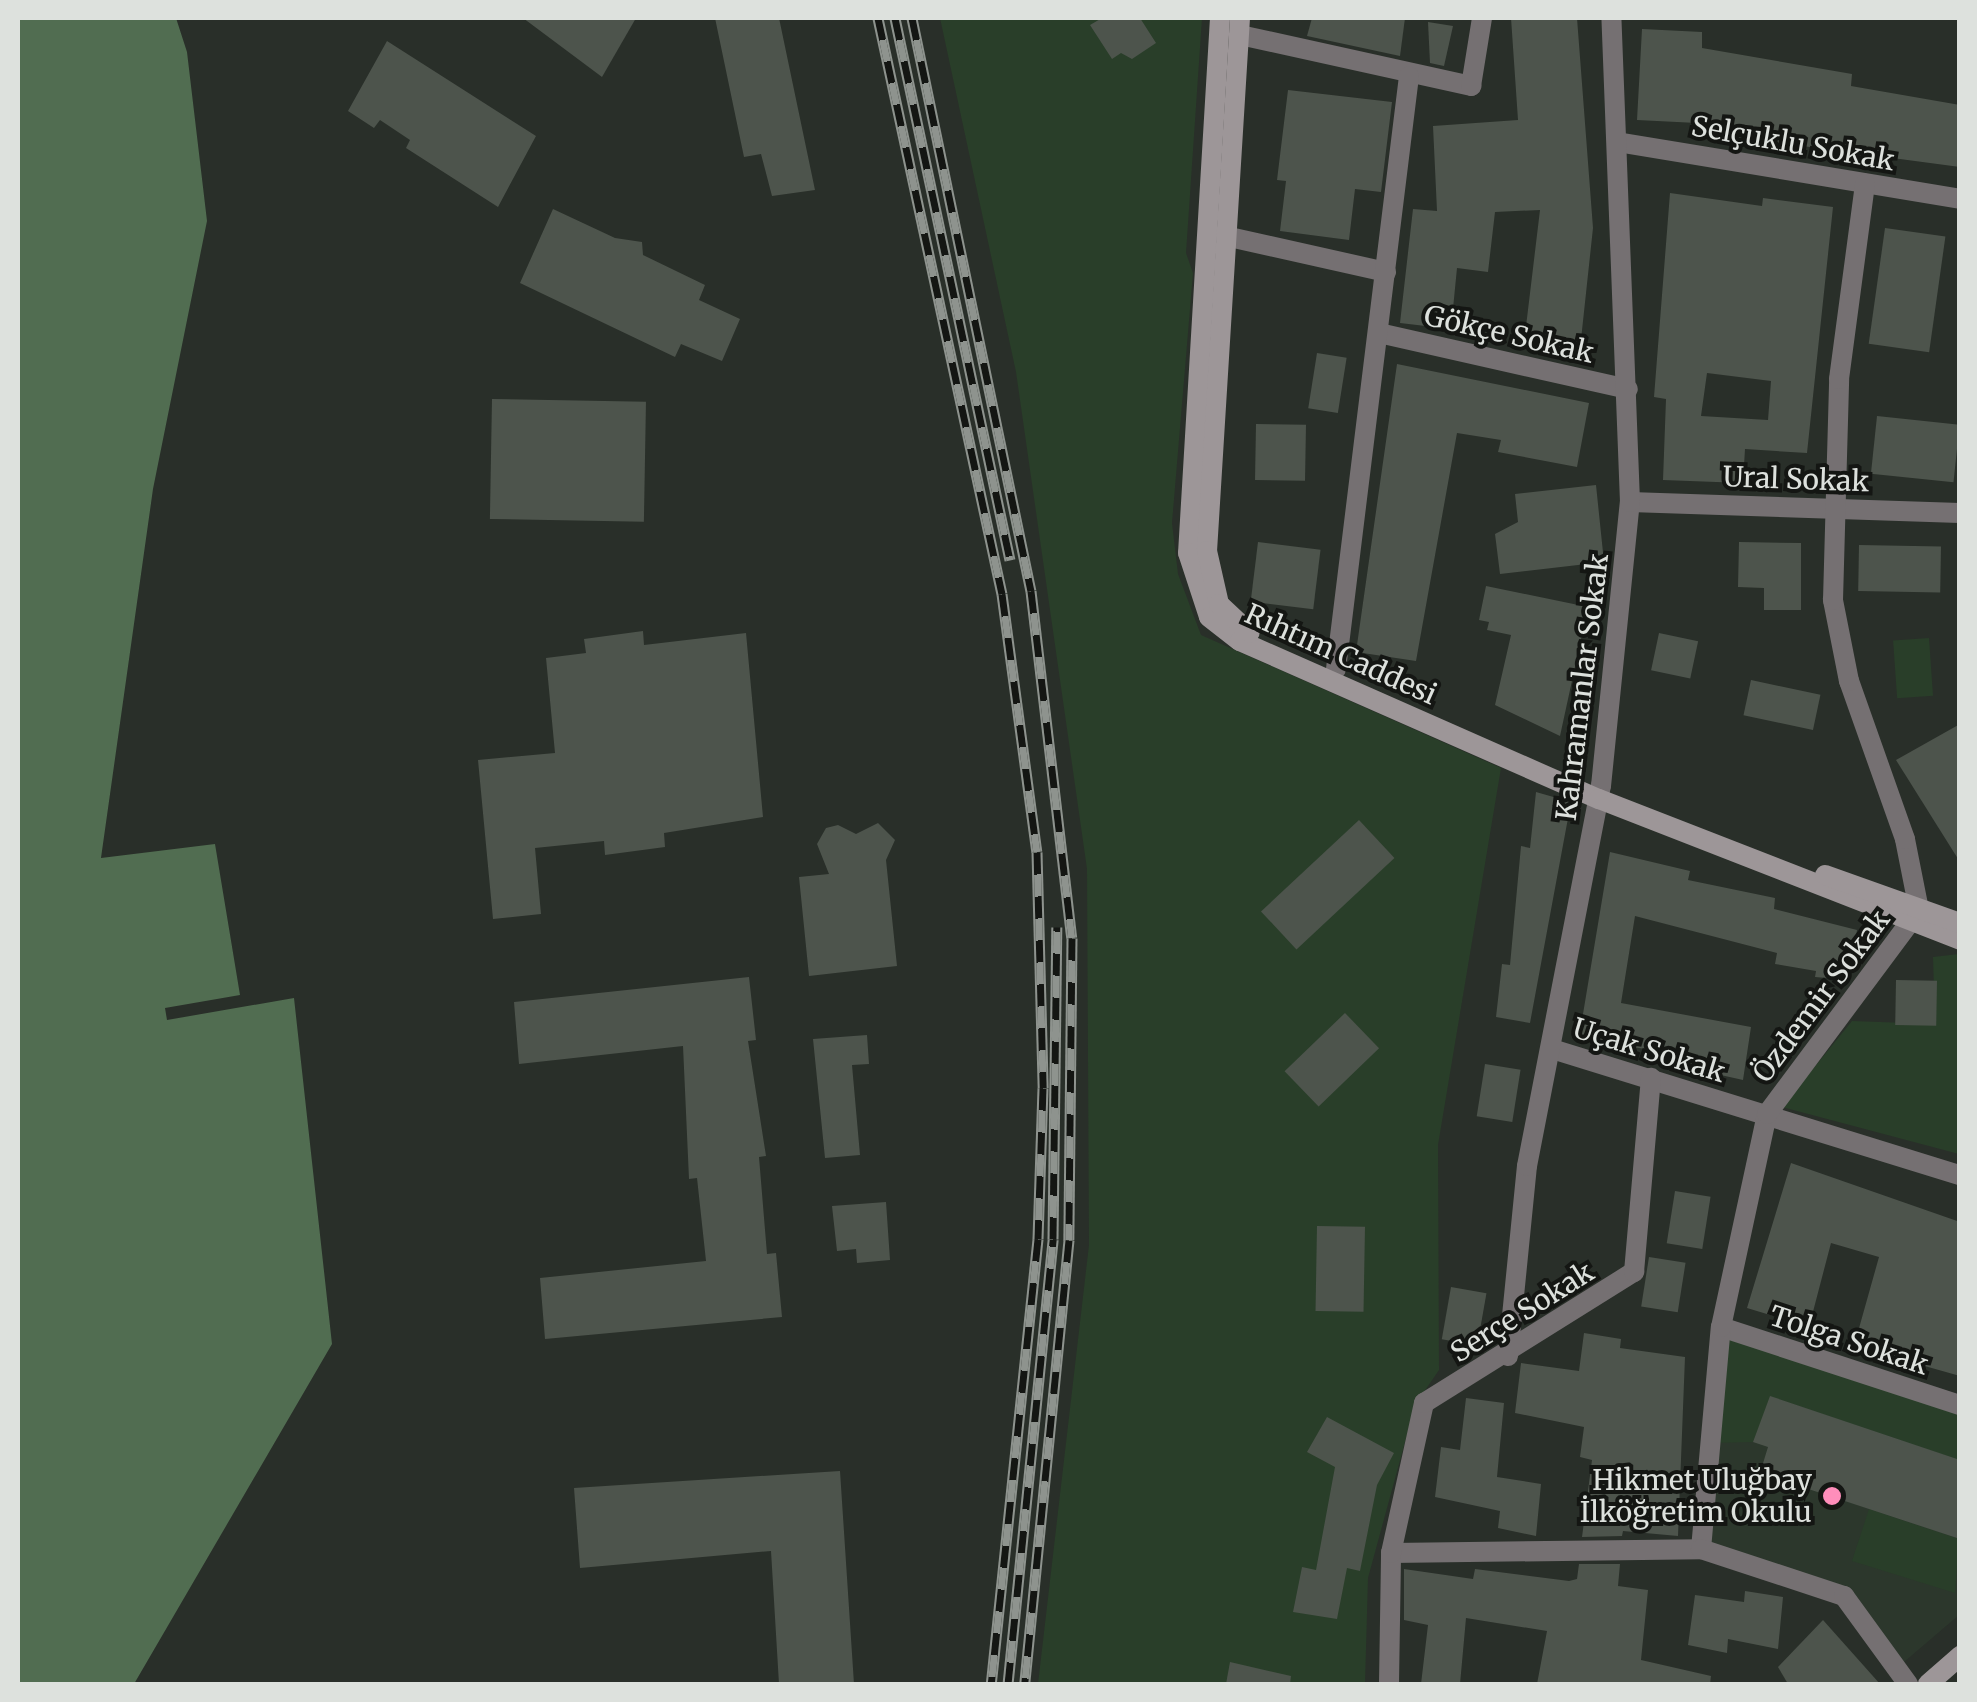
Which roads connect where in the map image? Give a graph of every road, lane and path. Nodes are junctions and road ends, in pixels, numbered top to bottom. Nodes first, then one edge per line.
1 (1220, 18) edge
2 (1482, 18) edge
3 (1611, 18) edge
4 (1240, 26) edge
5 (1409, 76) junction
6 (1617, 142) junction
7 (1865, 184) junction
8 (1960, 199) edge
9 (1226, 236) junction
10 (1386, 272) junction
11 (1379, 332) junction
12 (1628, 389) junction
13 (1630, 502) junction
14 (1832, 506) junction
15 (1960, 513) edge
16 (1336, 670) junction
17 (1600, 792) junction
18 (1914, 916) junction
19 (1960, 923) edge
20 (1960, 940) edge
21 (1552, 1049) junction
22 (1650, 1078) junction
23 (1767, 1114) junction
24 (1960, 1175) edge
25 (1721, 1327) junction
26 (1508, 1356) junction
27 (1960, 1405) edge
28 (1700, 1549) junction
29 (1390, 1553) junction
30 (1960, 1656) edge
31 (1388, 1684) edge
32 (1908, 1684) edge
33 (1928, 1684) edge

1 - 17 main road, Rıhtım Caddesi
2 - 5 street
3 - 6 street, Kahramanlar Sokak
4 - 5 street
4 - 9 main road, Rıhtım Caddesi
5 - 10 street
6 - 7 street, Selçuklu Sokak
6 - 12 street, Kahramanlar Sokak
7 - 8 street, Selçuklu Sokak
7 - 14 street, Özdemir Sokak
9 - 10 street
9 - 16 main road, Rıhtım Caddesi
10 - 11 street
11 - 12 street, Gökçe Sokak
11 - 16 street
12 - 13 street, Kahramanlar Sokak
13 - 14 street, Ural Sokak
13 - 17 street, Kahramanlar Sokak
14 - 15 street, Ural Sokak
14 - 18 street, Özdemir Sokak
16 - 17 main road, Rıhtım Caddesi
17 - 18 main road, Rıhtım Caddesi
17 - 21 street, Kahramanlar Sokak
18 - 19 main road, Rıhtım Caddesi
18 - 20 main road, Rıhtım Caddesi
18 - 23 street, Özdemir Sokak
21 - 22 street, Uçak Sokak
21 - 26 street, Kahramanlar Sokak
22 - 23 street, Uçak Sokak
22 - 26 street, Serçe Sokak
23 - 24 street, Uçak Sokak
23 - 25 street, Özdemir Sokak
25 - 27 street, Tolga Sokak
25 - 28 street, Özdemir Sokak
26 - 29 street, Serçe Sokak
28 - 29 street
28 - 32 street
29 - 31 street
30 - 33 main road

